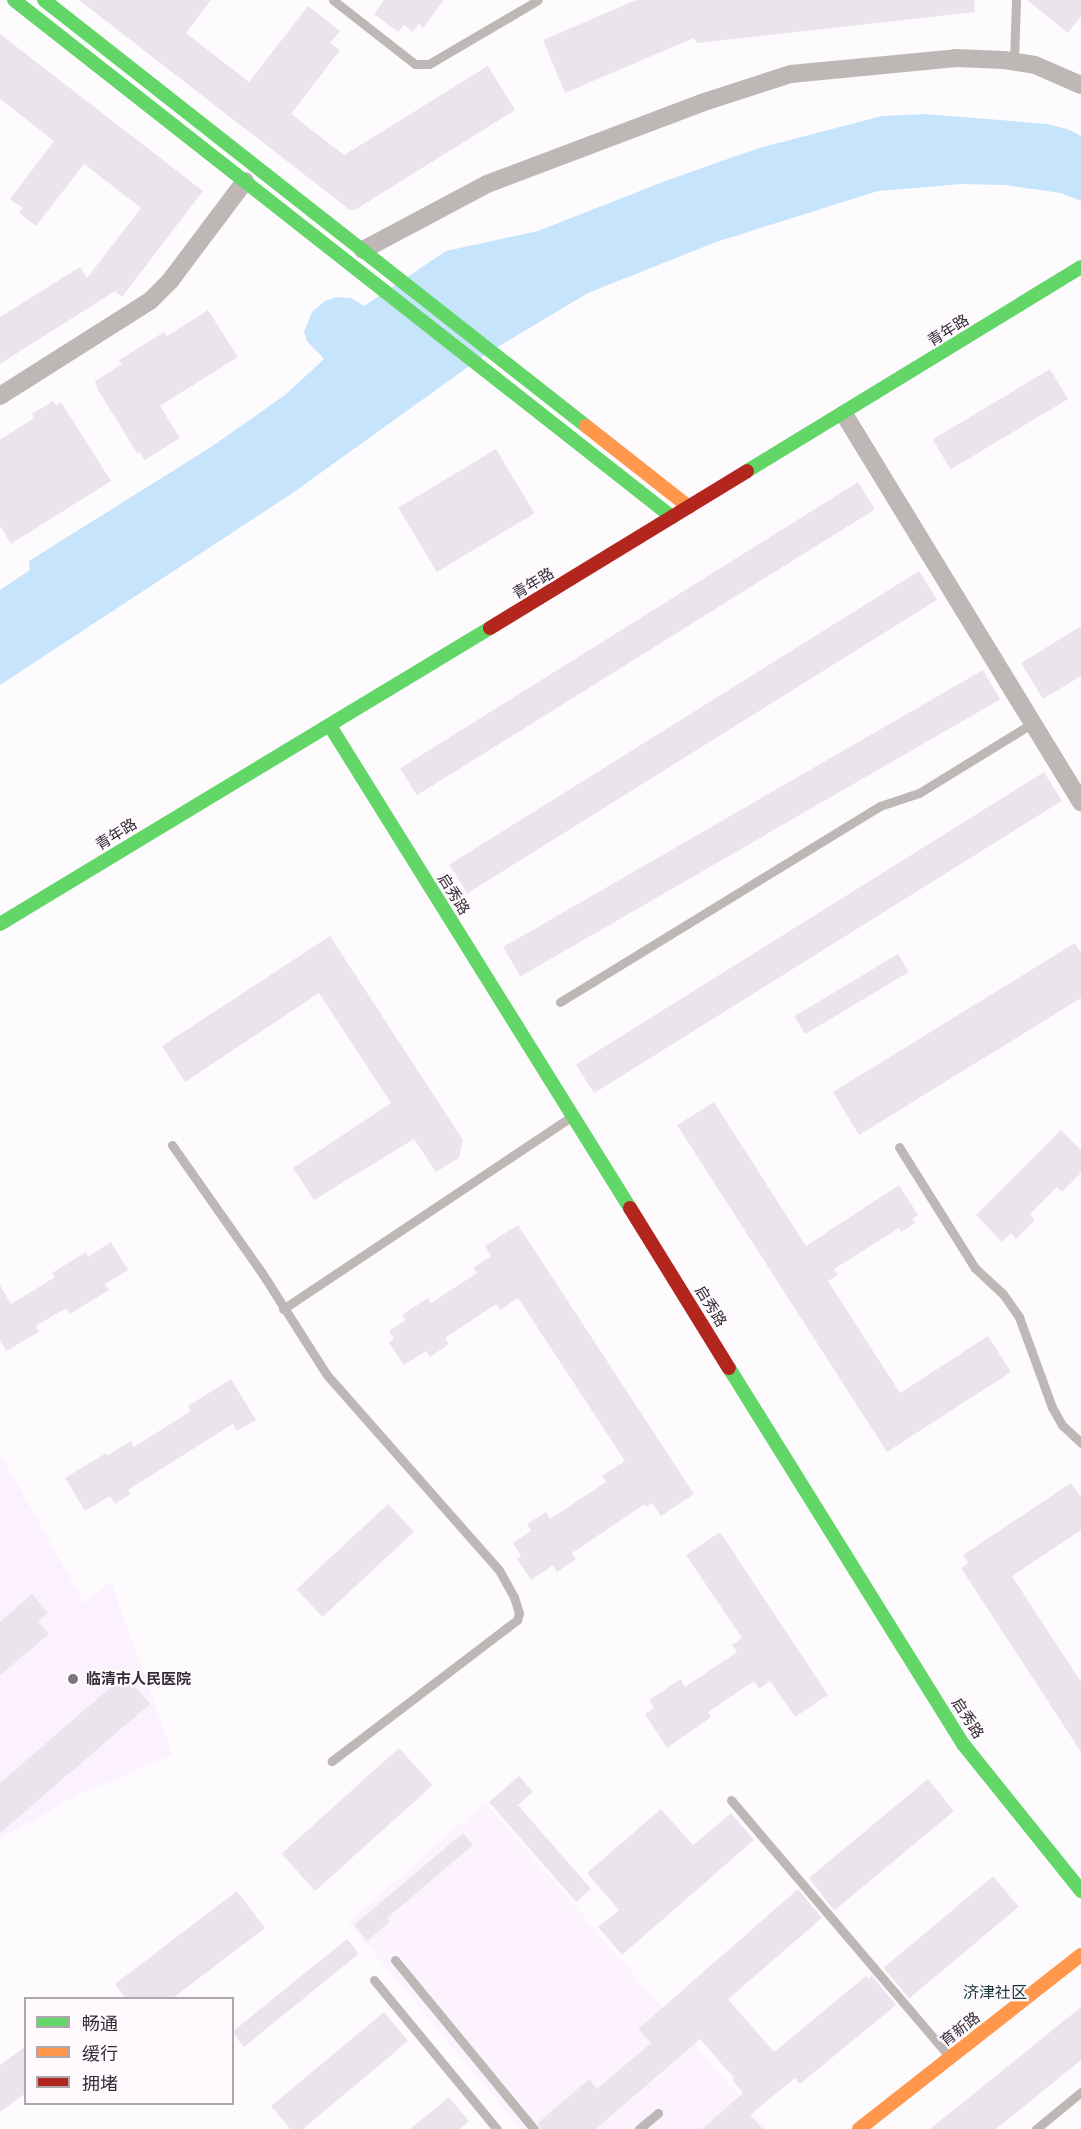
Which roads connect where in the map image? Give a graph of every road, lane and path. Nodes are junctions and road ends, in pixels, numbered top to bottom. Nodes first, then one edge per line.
1 (14, 0) edge
2 (44, 0) edge
3 (333, 0) edge
4 (538, 0) edge
5 (1016, 0) edge
6 (1014, 61) junction
7 (1081, 85) edge
8 (245, 181) junction
9 (363, 250) junction
10 (1081, 267) edge
11 (0, 396) edge
12 (844, 414) junction
13 (689, 507) junction
14 (672, 517) junction
15 (1033, 723) junction
16 (330, 726) junction
17 (1081, 802) edge
18 (0, 924) edge
19 (561, 1002) dead end
20 (572, 1116) junction
21 (172, 1145) dead end
22 (898, 1147) dead end
23 (283, 1309) junction
24 (1081, 1443) edge
25 (332, 1761) dead end
26 (731, 1800) dead end
27 (1081, 1891) edge
28 (1081, 1955) edge
29 (395, 1960) dead end
30 (374, 1980) dead end
31 (951, 2057) junction
32 (1081, 2092) edge
33 (658, 2113) dead end
34 (497, 2129) edge
35 (534, 2129) edge
36 (639, 2129) edge
37 (859, 2129) edge
38 (1036, 2129) edge

1 - 8 street
2 - 9 street
3 - 4 lane
5 - 6 lane
6 - 7 street
6 - 9 street
8 - 11 street
8 - 14 street
9 - 13 street
10 - 12 street, 青年路
12 - 13 street, 青年路
12 - 15 street
13 - 14 street, 青年路
14 - 16 street, 青年路
15 - 17 street
15 - 19 lane
16 - 18 street, 青年路
16 - 20 street, 启秀路
20 - 23 lane
20 - 27 street, 启秀路
21 - 23 lane
22 - 24 lane
23 - 25 lane
26 - 31 lane
28 - 31 street, 育新路
29 - 35 lane
30 - 34 lane
31 - 37 street, 育新路
32 - 38 lane
33 - 36 lane

